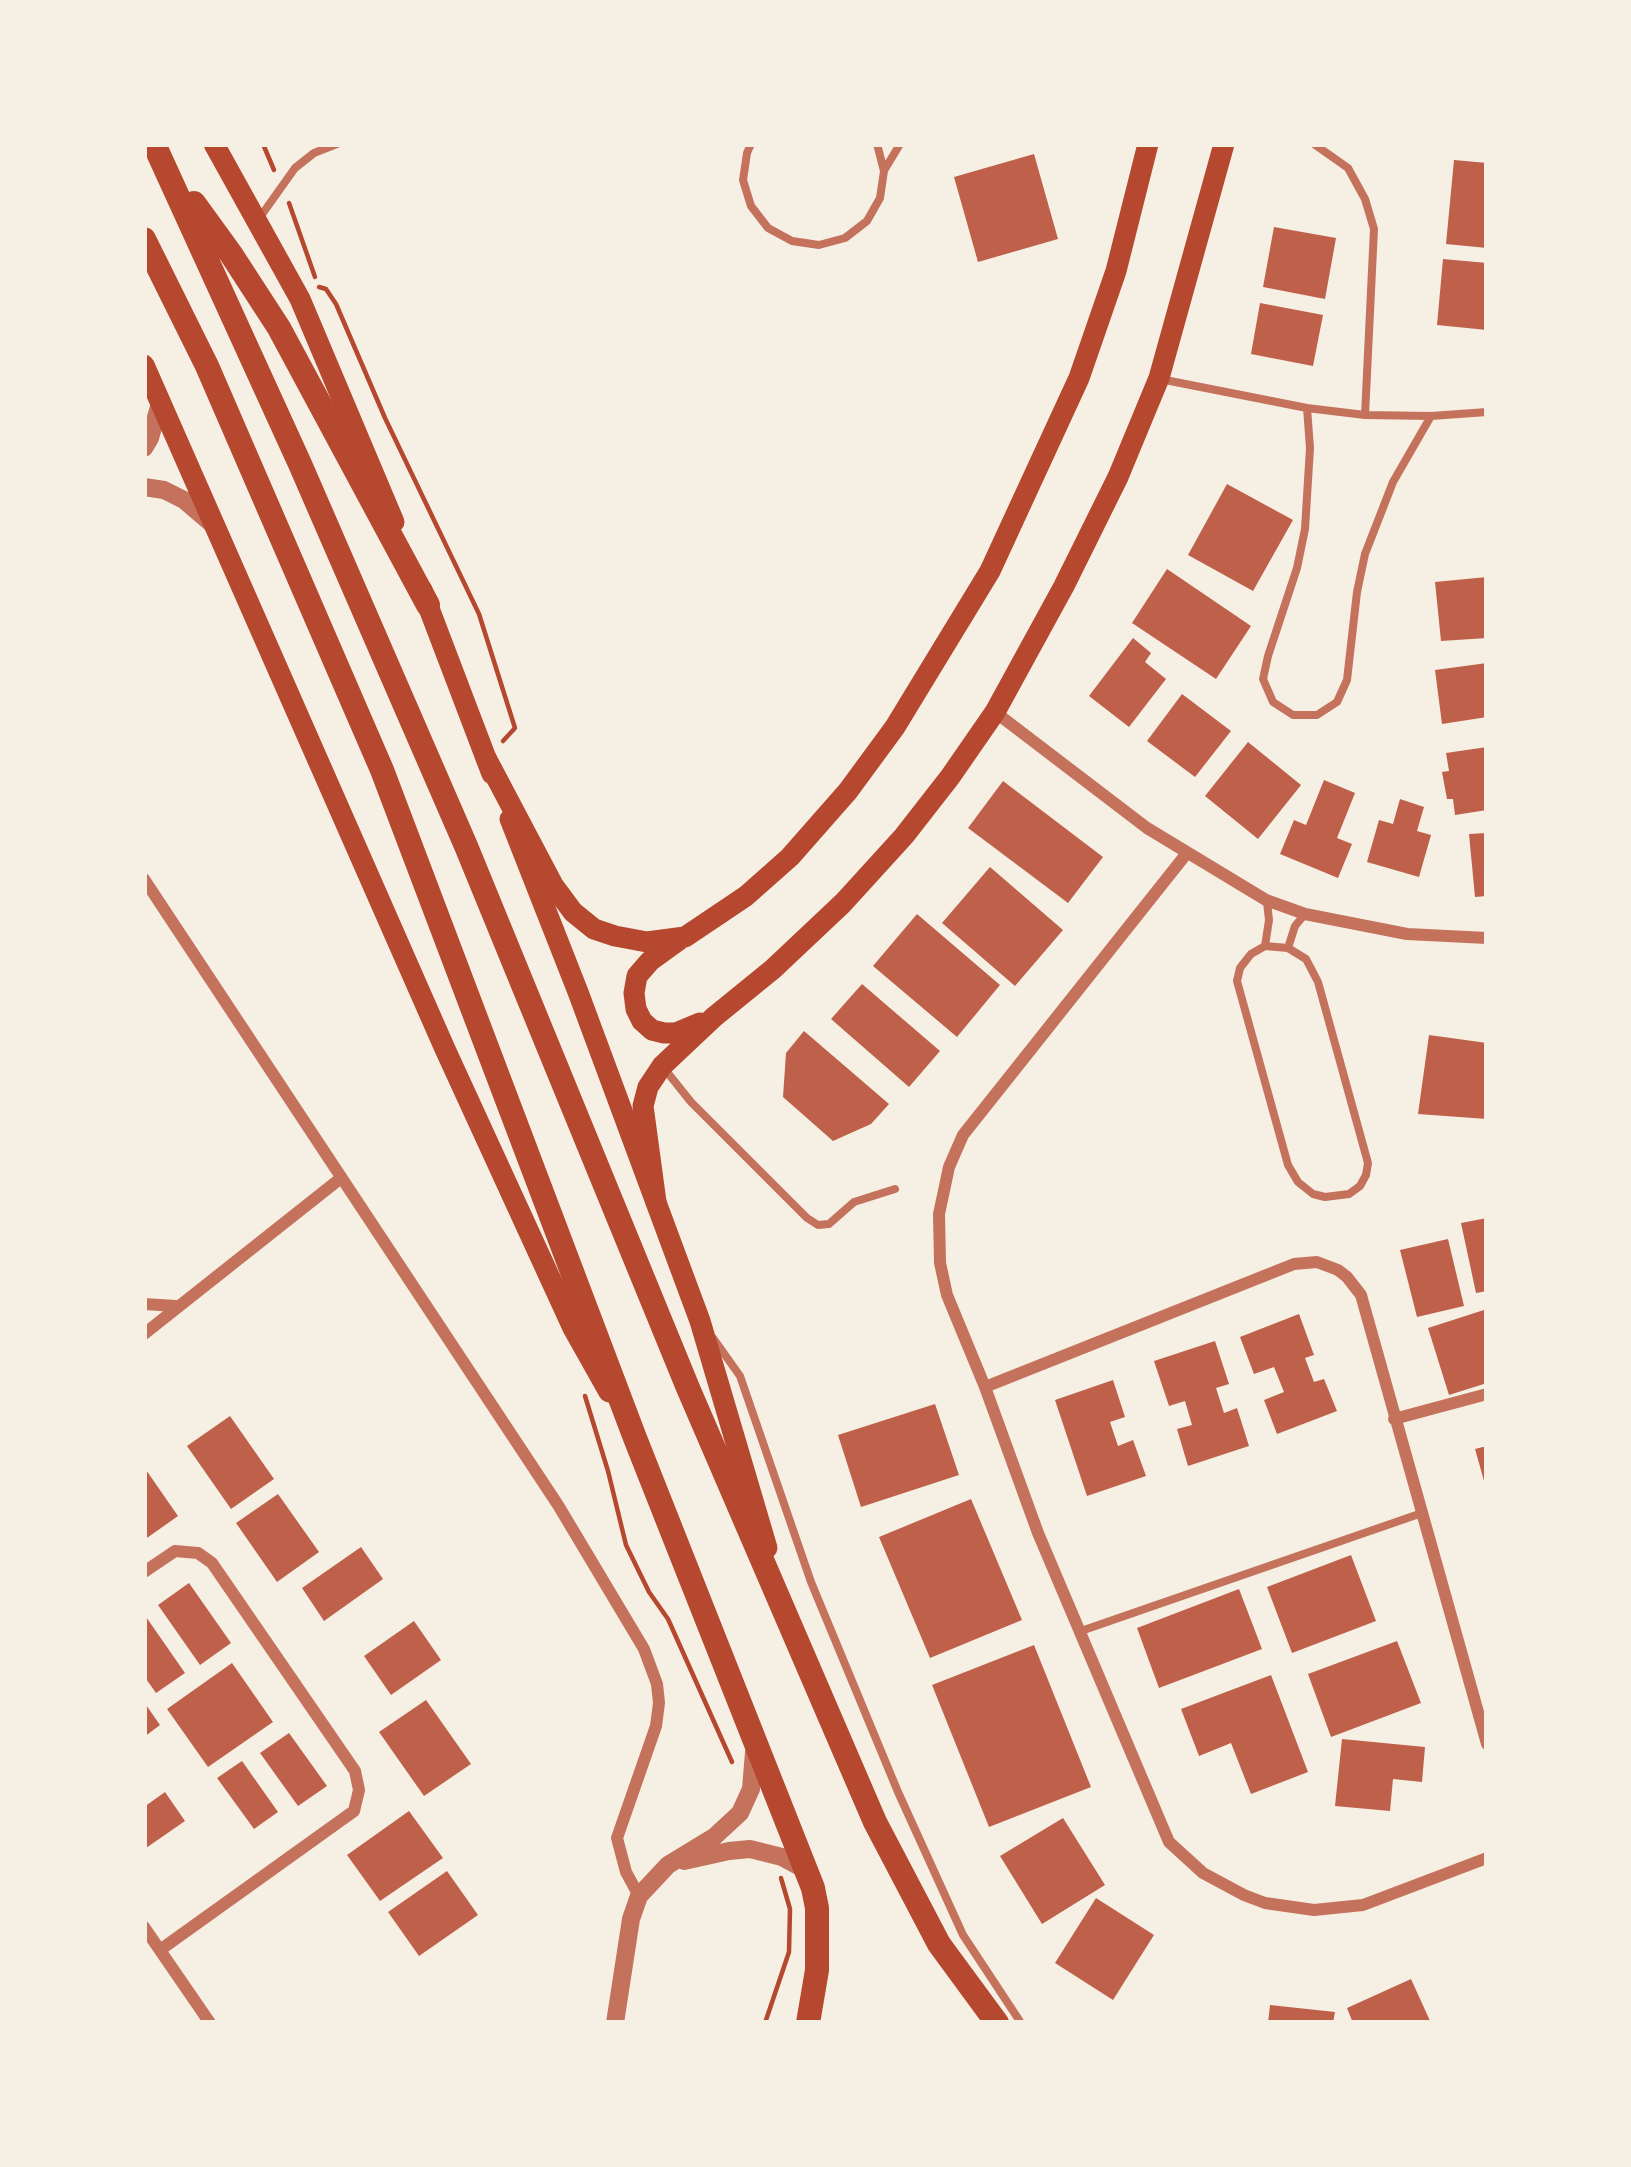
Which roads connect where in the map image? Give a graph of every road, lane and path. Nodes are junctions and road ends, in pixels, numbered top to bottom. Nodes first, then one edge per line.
1 (214, 144) edge
2 (263, 144) edge
3 (337, 144) edge
4 (752, 144) edge
5 (877, 144) edge
6 (900, 144) edge
7 (1148, 144) edge
8 (1225, 144) edge
9 (1314, 144) edge
10 (160, 155) edge
11 (884, 171) junction
12 (281, 184) junction
13 (258, 221) junction
14 (144, 239) edge
15 (144, 365) edge
16 (1159, 379) junction
17 (161, 400) junction
18 (1306, 408) junction
19 (1487, 412) edge
20 (1365, 415) junction
21 (1431, 416) junction
22 (144, 448) edge
23 (144, 487) edge
24 (214, 526) junction
25 (428, 605) junction
26 (995, 712) junction
27 (486, 758) junction
28 (1187, 853) junction
29 (144, 879) edge
30 (1266, 900) junction
31 (1305, 914) junction
32 (685, 937) junction
33 (1487, 938) edge
34 (1265, 946) junction
35 (1288, 948) junction
36 (714, 1017) junction
37 (662, 1066) junction
38 (341, 1178) junction
39 (896, 1189) dead end
40 (656, 1202) junction
41 (144, 1304) edge
42 (177, 1306) junction
43 (700, 1321) junction
44 (144, 1334) edge
45 (985, 1387) junction
46 (1487, 1394) edge
47 (1394, 1419) junction
48 (635, 1438) junction
49 (1422, 1513) junction
50 (144, 1572) edge
51 (788, 1618) junction
52 (1080, 1632) junction
53 (754, 1741) junction
54 (1487, 1744) edge
55 (1487, 1858) edge
56 (668, 1865) junction
57 (806, 1870) junction
58 (780, 1875) dead end
59 (639, 1896) junction
60 (144, 1927) edge
61 (160, 1949) junction
62 (210, 2023) edge
63 (615, 2023) edge
64 (765, 2023) edge
65 (808, 2023) edge
66 (997, 2023) edge
67 (1021, 2023) edge

1 - 13 main road
2 - 12 path
3 - 12 lane
4 - 11 lane
5 - 11 lane
6 - 11 lane
7 - 32 main road
8 - 16 main road
9 - 20 lane
10 - 25 highway
10 - 51 highway
12 - 13 lane
12 - 27 path
13 - 25 main road
14 - 48 highway
15 - 17 main road
16 - 18 lane
16 - 26 main road
17 - 22 street
17 - 24 main road
18 - 20 lane
18 - 21 lane
19 - 21 lane
20 - 21 lane
23 - 24 street
24 - 48 main road
25 - 27 main road
26 - 28 street
26 - 36 main road
27 - 32 main road
27 - 40 main road
28 - 30 street
28 - 45 street
29 - 38 street
30 - 31 street
30 - 34 lane
31 - 33 street
31 - 35 lane
32 - 36 main road
34 - 35 lane
34 - 35 lane
36 - 37 main road
37 - 39 lane
37 - 40 main road
38 - 42 street
38 - 59 street
40 - 43 main road
41 - 42 street
42 - 44 street
43 - 51 main road
43 - 67 lane
45 - 47 street
45 - 52 street
46 - 47 street
47 - 49 street
48 - 53 highway
49 - 52 lane
49 - 54 street
50 - 61 street
51 - 66 highway
52 - 55 street
53 - 56 street
53 - 57 highway
56 - 57 street
56 - 59 street
57 - 65 highway
58 - 64 path
59 - 63 street
60 - 61 street
61 - 62 street

